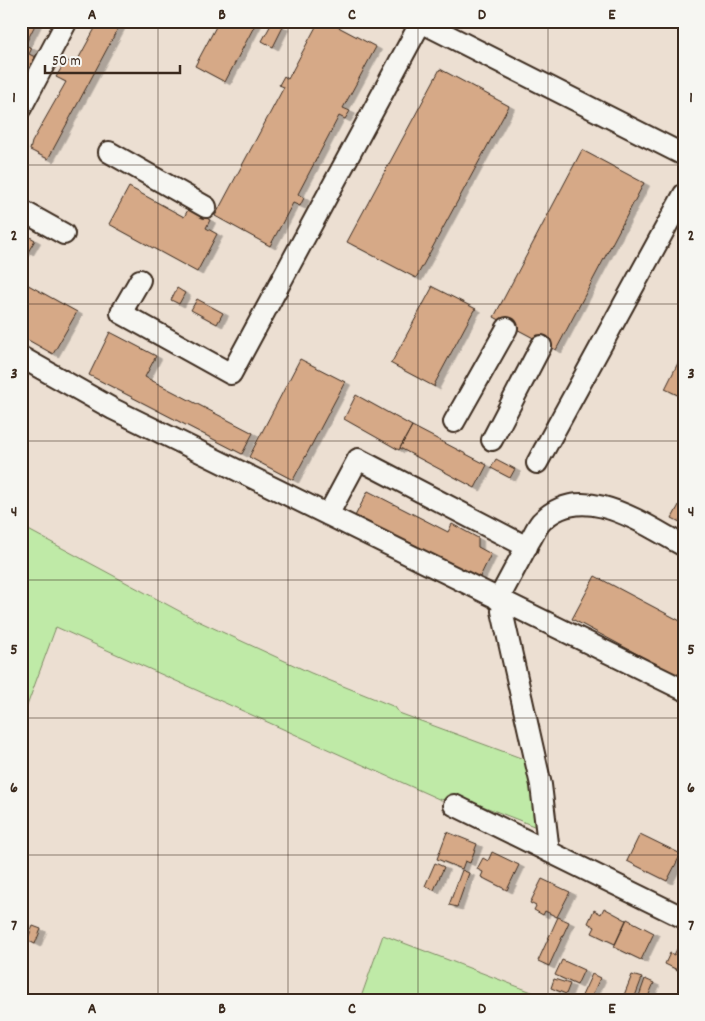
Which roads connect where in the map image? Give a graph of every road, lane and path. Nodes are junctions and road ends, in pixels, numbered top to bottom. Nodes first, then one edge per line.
1 (67, 21) edge
2 (421, 21) edge
3 (21, 108) edge
4 (109, 152) dead end
5 (684, 155) edge
6 (684, 194) edge
7 (206, 206) dead end
8 (21, 210) edge
9 (64, 234) dead end
10 (140, 280) dead end
11 (507, 328) dead end
12 (542, 346) dead end
13 (21, 357) edge
14 (454, 422) dead end
15 (492, 440) dead end
16 (537, 464) dead end
17 (328, 516) junction
18 (684, 546) edge
19 (527, 547) junction
20 (501, 601) junction
21 (684, 690) edge
22 (454, 805) dead end
23 (548, 852) junction
24 (684, 918) edge

1 - 3 street
2 - 5 street
2 - 10 street
4 - 7 street
6 - 16 street
8 - 9 street
11 - 14 street
12 - 15 street
13 - 17 street
17 - 19 street
17 - 20 street
18 - 19 street
19 - 20 street
20 - 21 street
20 - 23 street
22 - 23 street
23 - 24 street

